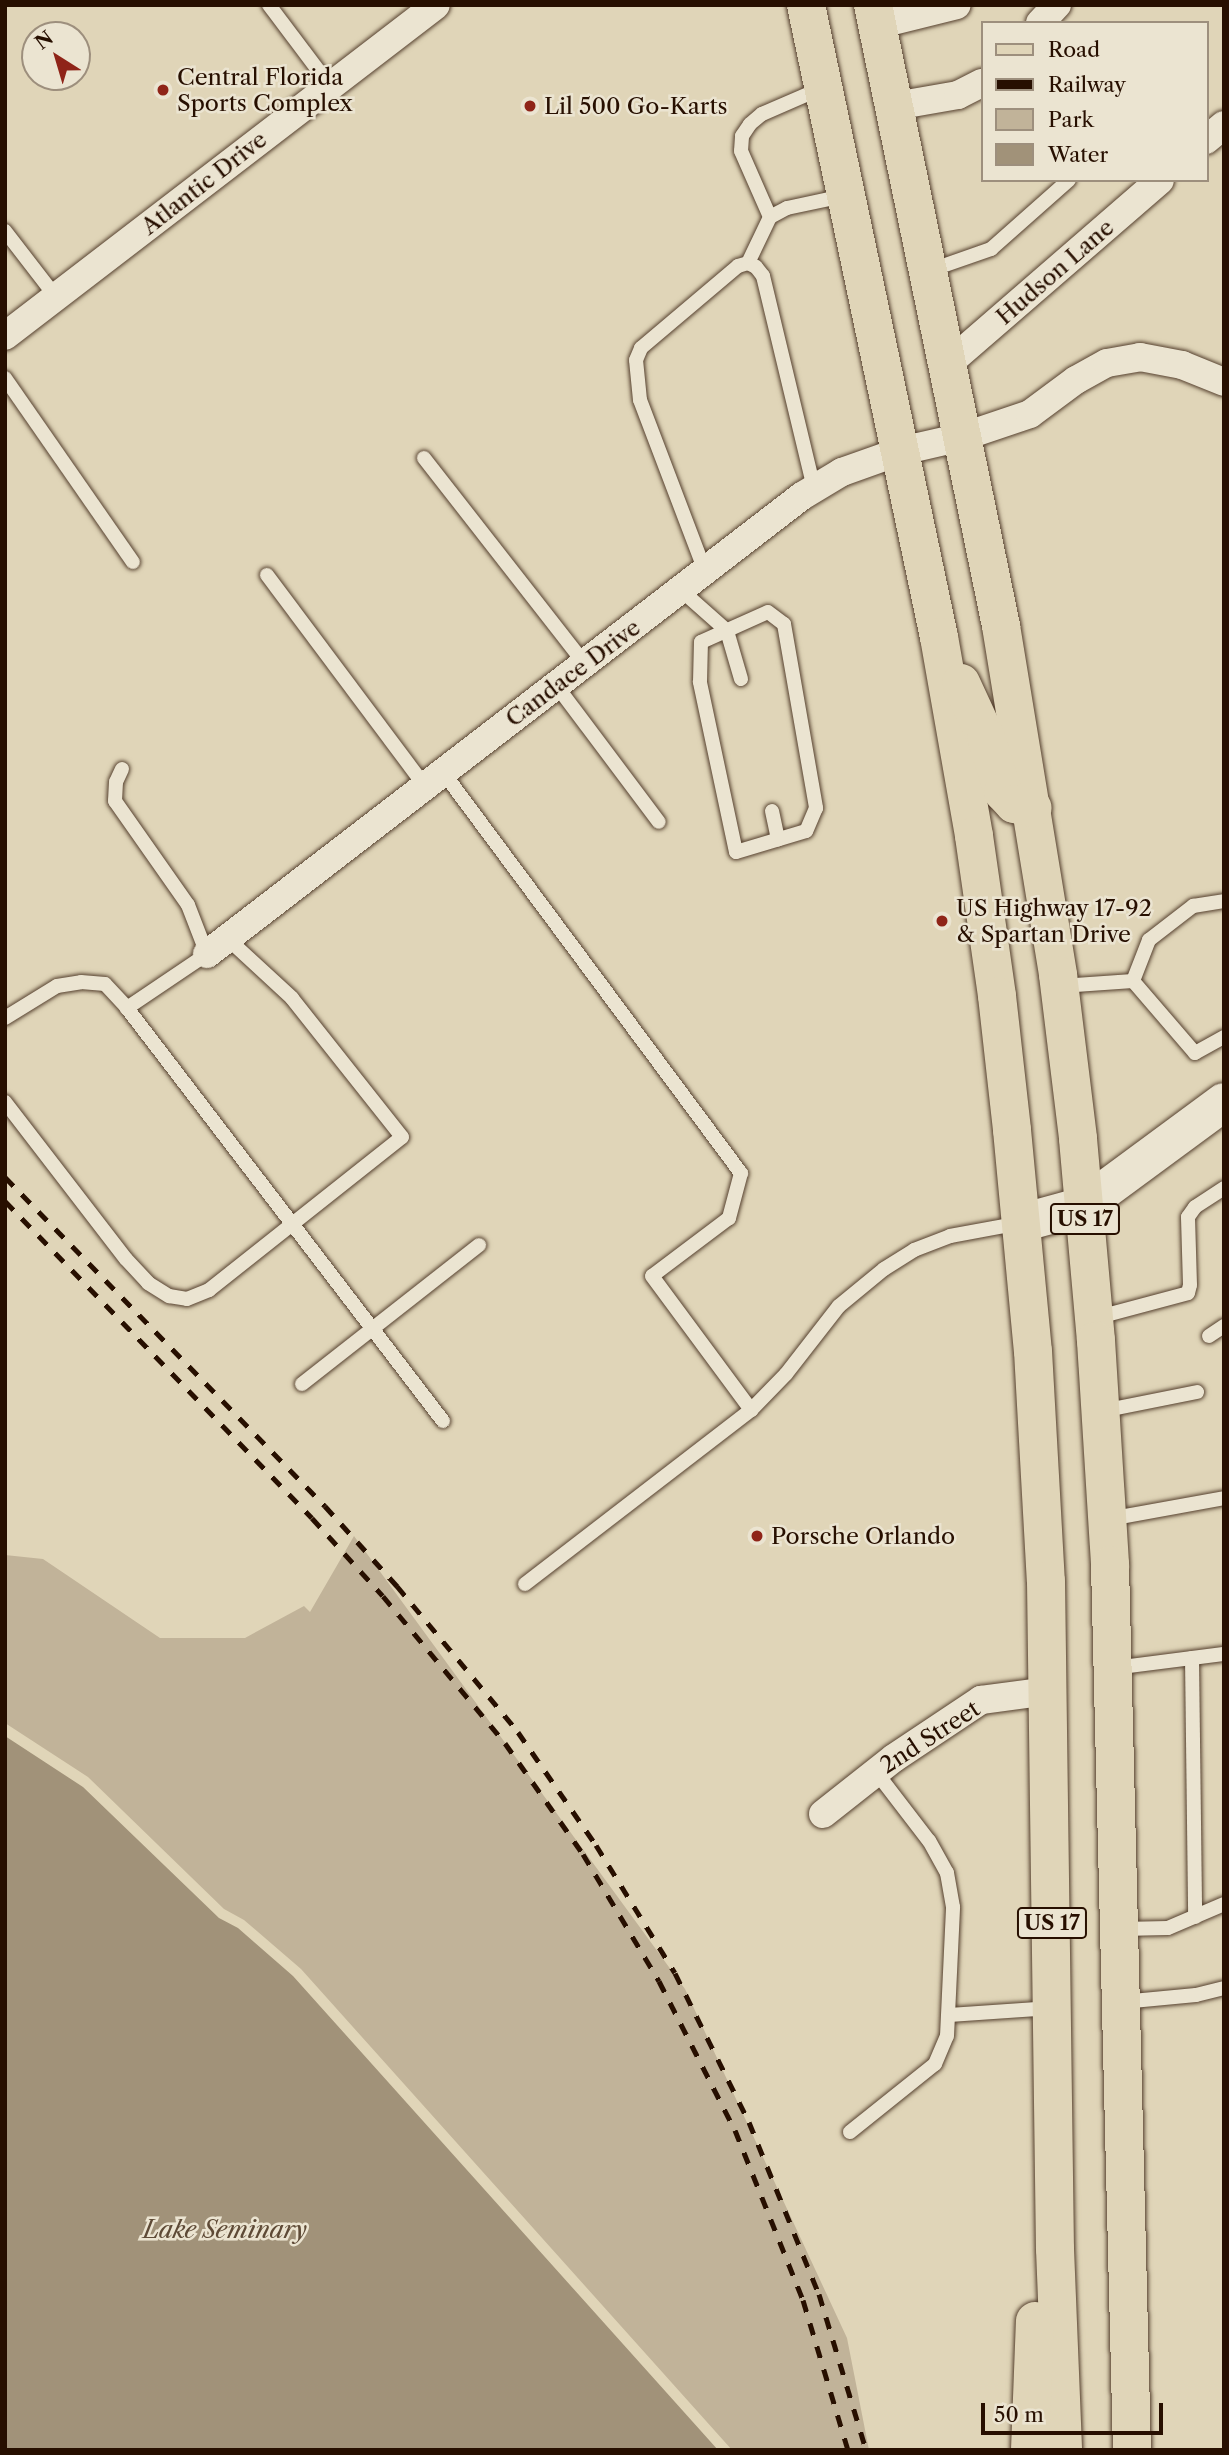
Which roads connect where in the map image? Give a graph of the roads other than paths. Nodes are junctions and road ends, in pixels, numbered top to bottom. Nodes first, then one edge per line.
1 (268, 5) edge
2 (436, 5) edge
3 (806, 5) edge
4 (957, 5) edge
5 (1057, 5) edge
6 (875, 15) edge
7 (1042, 21) edge
8 (981, 84) edge
9 (330, 86) junction
10 (824, 87) junction
11 (895, 106) junction
12 (1224, 125) edge
13 (1208, 138) edge
14 (1067, 182) edge
15 (1158, 182) edge
16 (846, 195) junction
17 (770, 217) junction
18 (5, 231) edge
19 (748, 263) junction
20 (929, 270) junction
21 (56, 297) junction
22 (5, 336) edge
23 (949, 363) junction
24 (5, 378) edge
25 (1224, 382) edge
26 (11, 399) edge
27 (962, 437) junction
28 (901, 451) junction
29 (424, 458) dead end
30 (814, 488) junction
31 (133, 562) dead end
32 (705, 571) junction
33 (267, 575) dead end
34 (682, 591) junction
35 (727, 631) junction
36 (939, 637) junction
37 (584, 663) junction
38 (741, 679) dead end
39 (556, 685) junction
40 (122, 769) dead end
41 (434, 779) junction
42 (1033, 808) junction
43 (772, 811) dead end
44 (659, 822) dead end
45 (778, 839) junction
46 (1224, 901) edge
47 (217, 946) junction
48 (1133, 981) junction
49 (1060, 986) junction
50 (127, 1008) junction
51 (5, 1018) edge
52 (1224, 1037) edge
53 (5, 1102) edge
54 (1220, 1112) edge
55 (1224, 1188) edge
56 (1083, 1206) junction
57 (1021, 1223) junction
58 (291, 1226) junction
59 (479, 1245) dead end
60 (1093, 1318) junction
61 (1224, 1326) edge
62 (372, 1331) junction
63 (1209, 1336) dead end
64 (302, 1384) dead end
65 (1197, 1392) dead end
66 (751, 1410) junction
67 (1100, 1411) junction
68 (443, 1421) dead end
69 (1224, 1498) edge
70 (1107, 1520) junction
71 (526, 1584) dead end
72 (1224, 1654) edge
73 (1192, 1658) junction
74 (1112, 1668) junction
75 (1049, 1691) junction
76 (876, 1772) junction
77 (823, 1814) dead end
78 (1224, 1904) edge
79 (1195, 1917) junction
80 (1119, 1929) junction
81 (1224, 1988) edge
82 (1122, 2002) junction
83 (1053, 2008) junction
84 (948, 2015) junction
85 (850, 2132) dead end
86 (1055, 2249) junction
87 (1132, 2367) junction
88 (1030, 2450) edge
89 (1063, 2450) edge
90 (1132, 2450) edge
91 (1151, 2450) edge

1 - 9 lane
2 - 9 street, Atlantic Drive
3 - 10 main road, US 17
4 - 6 street
5 - 7 street
6 - 11 main road, US 17
8 - 11 street
9 - 21 street, Atlantic Drive
10 - 16 main road, US 17
10 - 17 lane
11 - 20 main road, US 17
12 - 13 street
14 - 20 lane
15 - 23 street, Hudson Lane
16 - 17 lane
16 - 28 main road, US 17
17 - 19 lane
18 - 21 lane
19 - 30 lane
19 - 32 lane
20 - 23 main road, US 17
21 - 22 street, Atlantic Drive
23 - 27 main road, US 17
24 - 26 lane
25 - 27 street, Candace Drive
26 - 31 lane
27 - 28 street, Candace Drive
27 - 42 main road, US 17
28 - 30 street, Candace Drive
28 - 36 main road, US 17
29 - 37 lane
30 - 32 street, Candace Drive
32 - 34 street, Candace Drive
33 - 41 lane
34 - 35 lane
34 - 37 street, Candace Drive
35 - 38 lane
35 - 45 lane
35 - 45 lane
36 - 42 main road
36 - 57 main road, US 17
37 - 39 street, Candace Drive
39 - 41 street, Candace Drive
39 - 44 lane
40 - 47 lane
41 - 47 street, Candace Drive
41 - 66 lane
42 - 49 main road, US 17
43 - 45 lane
46 - 48 lane
47 - 50 lane
47 - 58 lane
48 - 49 lane
48 - 52 lane
49 - 56 main road, US 17
50 - 51 lane
50 - 58 lane
53 - 58 lane
54 - 56 street
55 - 60 lane
56 - 57 street
56 - 60 main road, US 17
57 - 66 lane
57 - 75 main road, US 17
58 - 62 lane
59 - 62 lane
60 - 67 main road, US 17
61 - 63 lane
62 - 64 lane
62 - 68 lane
65 - 67 lane
66 - 71 lane
67 - 70 main road, US 17
69 - 70 lane
70 - 74 main road, US 17
72 - 73 lane
73 - 74 lane
73 - 79 lane
74 - 80 main road, US 17
75 - 76 street, 2nd Street
75 - 83 main road, US 17
76 - 77 street, 2nd Street
76 - 84 lane
78 - 79 lane
79 - 80 lane
80 - 82 main road, US 17
81 - 82 lane
82 - 87 main road, US 17
83 - 84 lane
83 - 86 main road, US 17
84 - 85 lane
86 - 88 main road
86 - 89 main road, US 17
87 - 90 main road, US 17
87 - 91 main road

